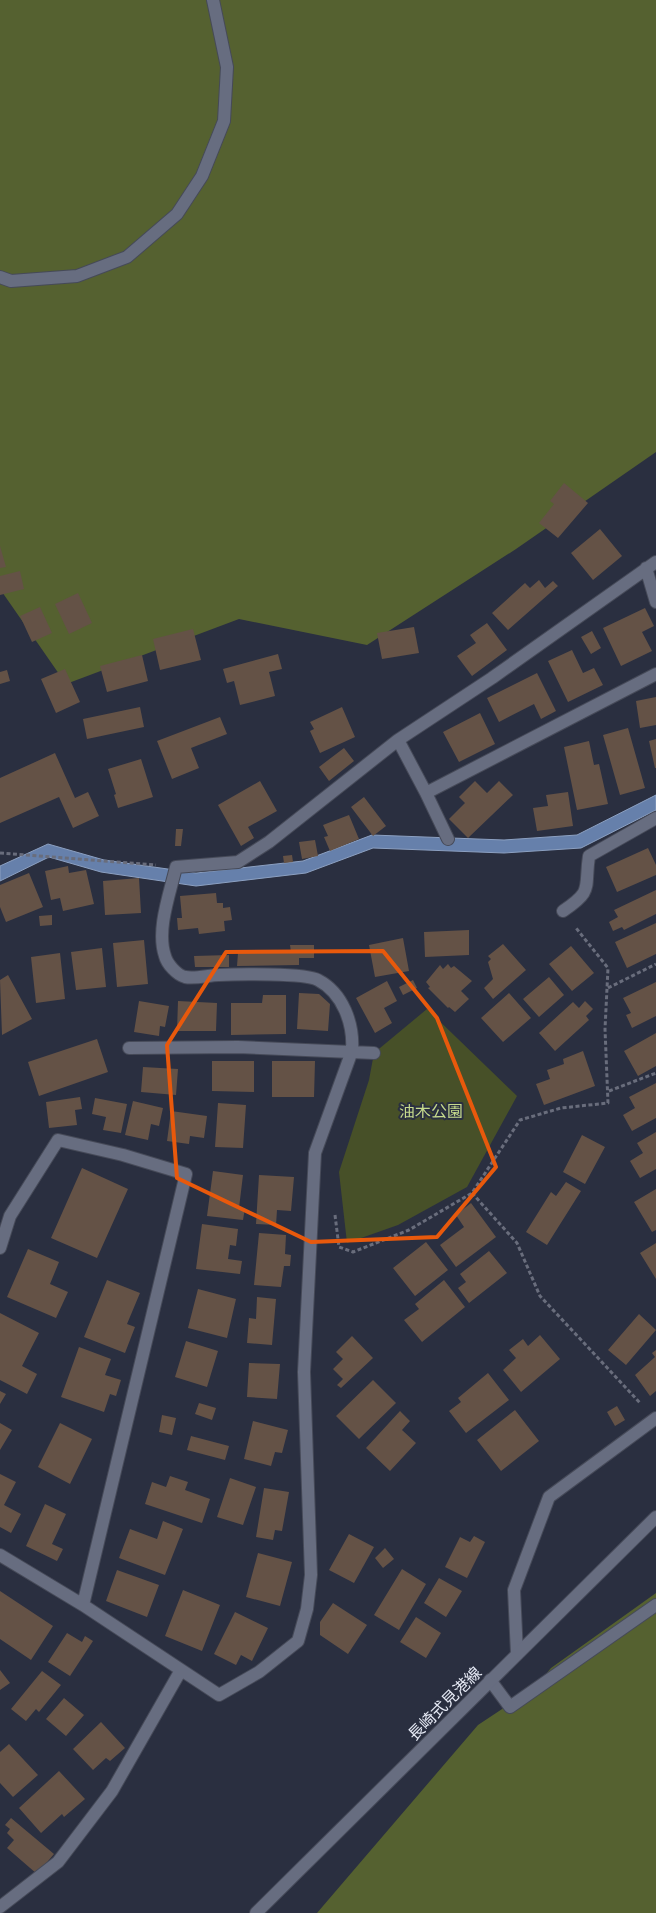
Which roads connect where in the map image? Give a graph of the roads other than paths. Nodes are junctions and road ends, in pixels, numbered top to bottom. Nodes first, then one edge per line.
1 (213, 0) edge
2 (0, 276) edge
3 (651, 565) edge
4 (656, 602) edge
5 (656, 674) edge
6 (398, 740) junction
7 (426, 793) junction
8 (656, 818) edge
9 (448, 839) dead end
10 (563, 912) road end
11 (129, 1048) dead end
12 (352, 1050) junction
13 (374, 1053) dead end
14 (0, 1248) edge
15 (655, 1419) edge
16 (656, 1517) edge
17 (0, 1555) edge
18 (83, 1605) junction
19 (656, 1605) edge
20 (517, 1654) junction
21 (181, 1670) junction
22 (490, 1680) junction
23 (0, 1907) edge
24 (256, 1913) edge

1 - 2 street
3 - 4 street
3 - 6 street
5 - 7 street
6 - 7 street
6 - 12 street
7 - 9 street
8 - 10 street
11 - 12 street
12 - 13 street
12 - 21 street
14 - 18 street
15 - 20 street
16 - 20 street, 長崎式見港線
17 - 18 street
18 - 21 street
19 - 22 street
20 - 22 street, 長崎式見港線
21 - 23 street
22 - 24 street, 長崎式見港線

